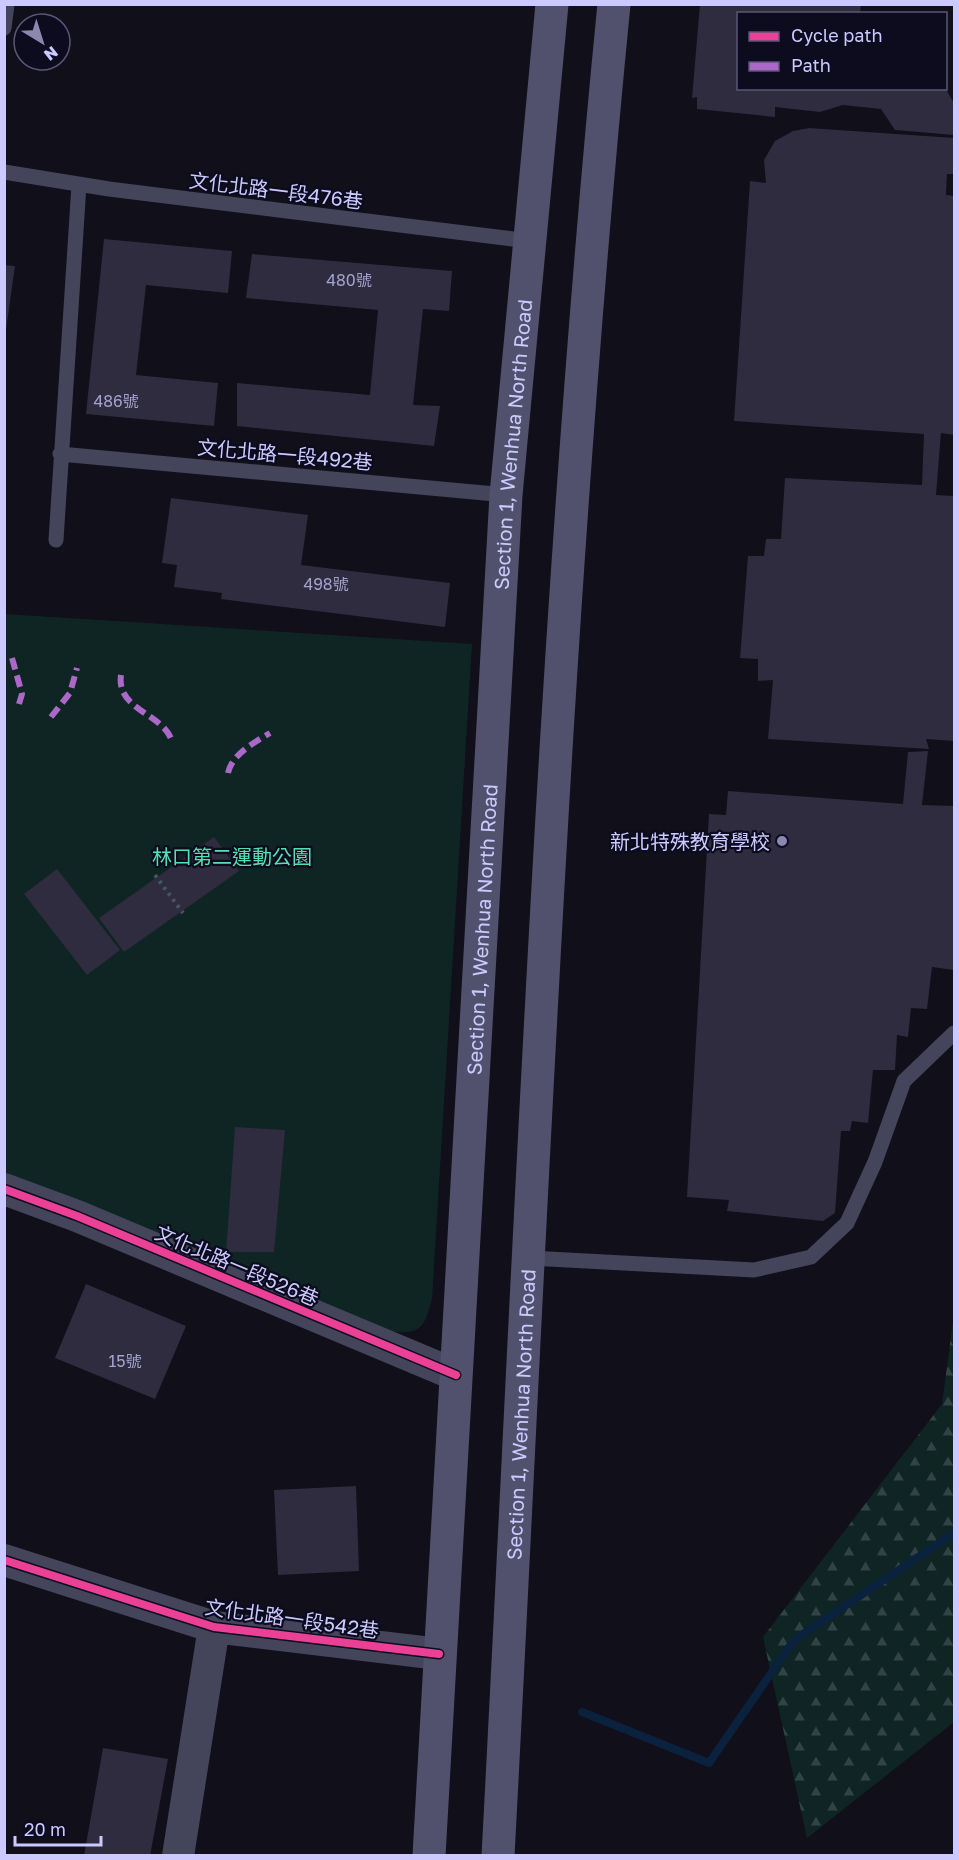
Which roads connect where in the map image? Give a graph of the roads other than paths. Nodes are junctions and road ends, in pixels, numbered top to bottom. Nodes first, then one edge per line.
1 (7, 4) edge
2 (552, 4) edge
3 (614, 4) edge
4 (4, 28) edge
5 (11, 174) edge
6 (79, 185) junction
7 (529, 242) junction
8 (60, 454) junction
9 (506, 495) junction
10 (56, 540) dead end
11 (954, 1033) edge
12 (4, 1189) edge
13 (530, 1258) junction
14 (456, 1375) junction
15 (4, 1560) edge
16 (214, 1627) junction
17 (439, 1654) junction
18 (178, 1856) edge
19 (429, 1856) edge
20 (498, 1856) edge

1 - 4 lane
2 - 7 main road, Section 1, Wenhua North Road
3 - 13 main road, Section 1, Wenhua North Road
5 - 6 lane, 文化北路一段476巷
6 - 7 lane, 文化北路一段476巷
6 - 8 lane
7 - 9 main road, Section 1, Wenhua North Road
8 - 9 lane, 文化北路一段492巷
8 - 10 lane
9 - 14 main road, Section 1, Wenhua North Road
11 - 13 lane
12 - 14 street, 文化北路一段526巷
13 - 20 main road, Section 1, Wenhua North Road
14 - 17 main road, Section 1, Wenhua North Road
15 - 16 street, 文化北路一段542巷
16 - 17 street, 文化北路一段542巷
16 - 18 street
17 - 19 main road, Section 1, Wenhua North Road

